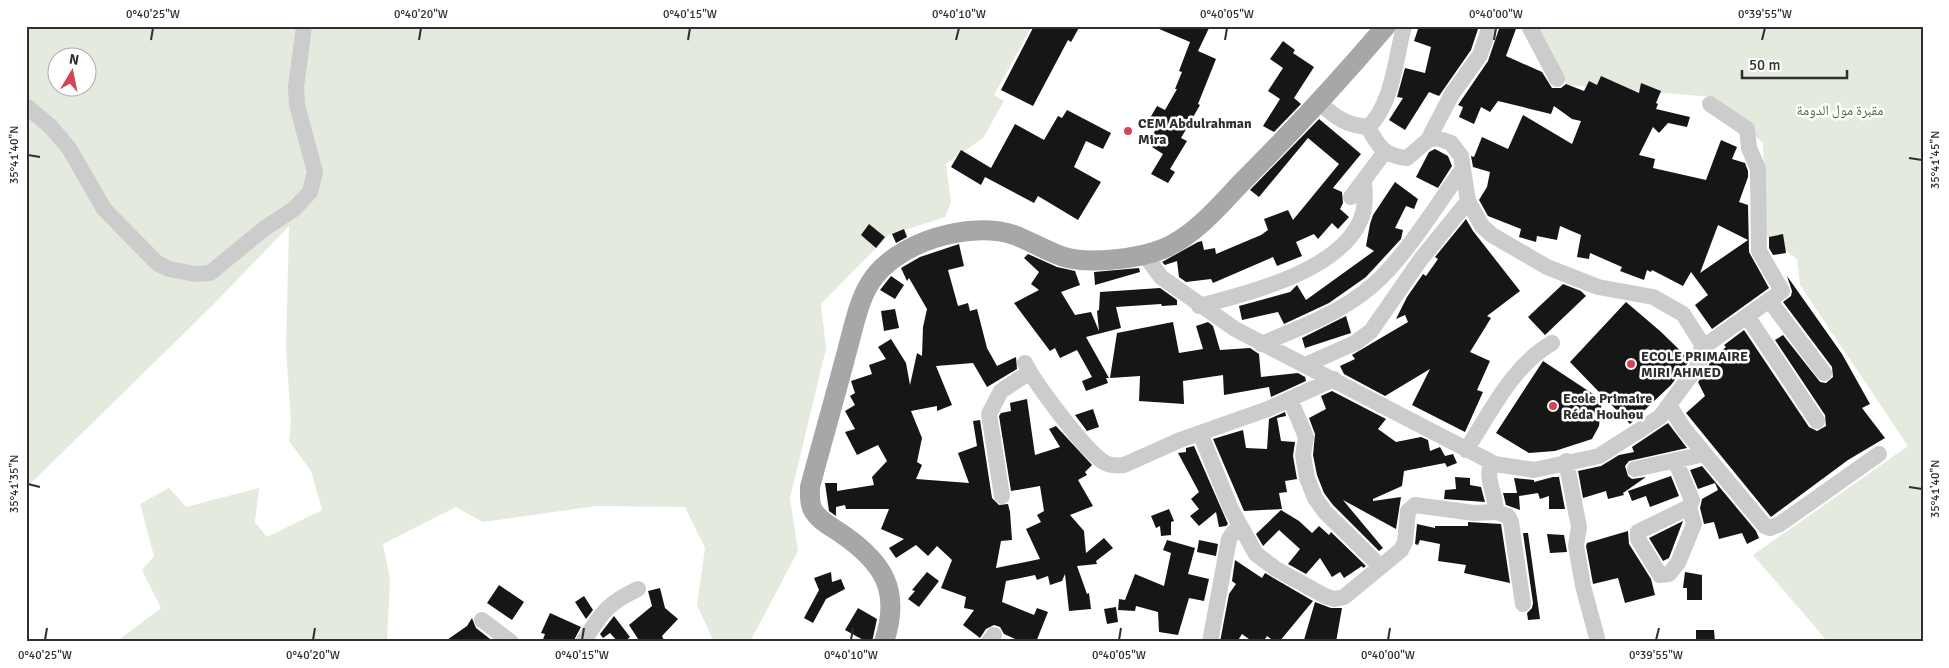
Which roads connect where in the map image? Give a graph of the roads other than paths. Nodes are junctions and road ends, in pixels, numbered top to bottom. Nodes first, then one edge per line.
1 (304, 26) edge
2 (1386, 26) edge
3 (1404, 26) edge
4 (1490, 26) edge
5 (1529, 26) edge
6 (1557, 80) dead end
7 (1320, 103) junction
8 (1710, 104) dead end
9 (26, 106) edge
10 (1368, 127) junction
11 (1428, 140) junction
12 (1384, 153) junction
13 (1462, 170) junction
14 (1364, 181) junction
15 (1351, 197) dead end
16 (1468, 202) junction
17 (1144, 254) junction
18 (1769, 300) junction
19 (1199, 306) junction
20 (1746, 316) junction
21 (1552, 343) dead end
22 (1261, 344) junction
23 (1702, 348) junction
24 (1305, 365) junction
25 (1824, 373) dead end
26 (1334, 379) junction
27 (1290, 399) junction
28 (1669, 405) junction
29 (1817, 420) dead end
30 (1200, 433) junction
31 (1466, 450) junction
32 (1705, 454) junction
33 (1879, 454) dead end
34 (1675, 460) junction
35 (1566, 461) junction
36 (1490, 462) junction
37 (1635, 469) dead end
38 (1002, 496) dead end
39 (1689, 507) dead end
40 (1496, 512) junction
41 (1242, 528) junction
42 (1382, 567) junction
43 (638, 589) dead end
44 (1523, 604) dead end
45 (482, 620) dead end
46 (1597, 638) dead end
47 (511, 642) edge
48 (584, 642) edge
49 (884, 642) edge
50 (1210, 642) edge

1 - 9 street
2 - 7 main road
3 - 10 street
4 - 11 street
5 - 6 street
7 - 10 street
7 - 17 main road
8 - 18 street
10 - 12 street
11 - 12 street
11 - 13 street
12 - 14 street
13 - 16 street
13 - 22 street
14 - 15 street
14 - 19 street
16 - 23 street
16 - 24 street
17 - 19 street
17 - 49 main road
18 - 20 street
18 - 25 street
19 - 22 street
20 - 23 street
20 - 29 street
21 - 31 street
22 - 24 street
23 - 28 street
24 - 26 street
26 - 27 street
26 - 31 street
27 - 30 street
27 - 42 street
28 - 32 street
28 - 35 street
30 - 38 street
30 - 41 street
31 - 36 street
32 - 33 street
32 - 34 street
34 - 37 street
34 - 39 street
35 - 36 street
35 - 46 street
36 - 40 street
40 - 42 street
40 - 44 street
41 - 42 street
41 - 50 street
43 - 48 street
45 - 47 street

